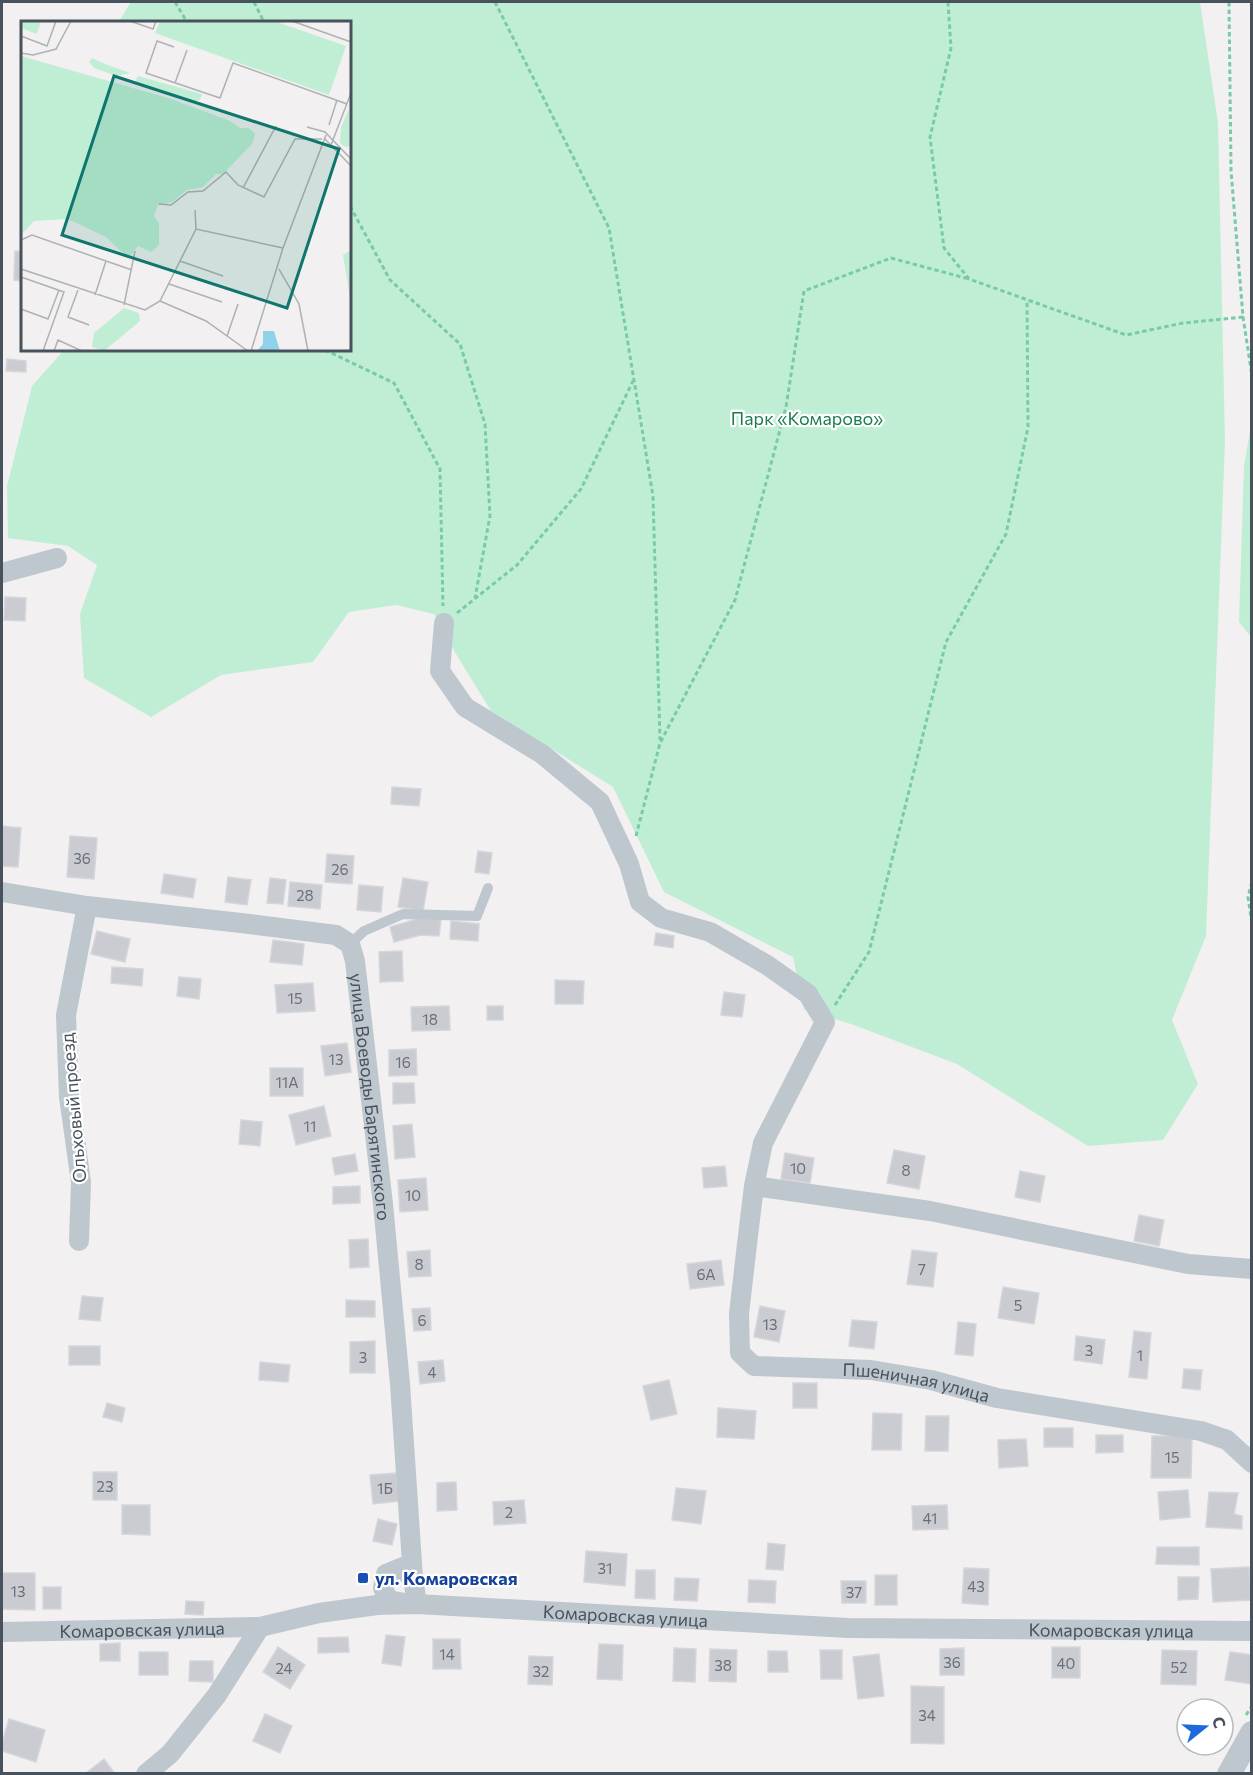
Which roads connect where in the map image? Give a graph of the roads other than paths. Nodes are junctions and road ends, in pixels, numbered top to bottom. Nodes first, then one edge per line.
1 (57, 558) dead end
2 (2, 573) edge
3 (444, 623) road end
4 (488, 888) dead end
5 (2, 892) edge
6 (87, 906) junction
7 (350, 944) junction
8 (754, 1186) junction
9 (79, 1241) dead end
10 (1251, 1269) edge
11 (1251, 1463) edge
12 (414, 1582) junction
13 (413, 1604) junction
14 (260, 1627) junction
15 (1251, 1631) edge
16 (2, 1632) edge
17 (1251, 1733) edge
18 (146, 1773) edge
19 (1230, 1773) edge

1 - 2 street
3 - 8 street, Пшеничная улица
4 - 7 lane
5 - 6 street
6 - 7 street
6 - 9 street, Ольховый проезд
7 - 12 street, улица Воеводы Барятинского
8 - 10 street
8 - 11 street, Пшеничная улица
12 - 13 street, улица Воеводы Барятинского
12 - 13 street
13 - 14 street, Комаровская улица
13 - 15 street, Комаровская улица
14 - 16 street, Комаровская улица
14 - 18 street
17 - 19 street

